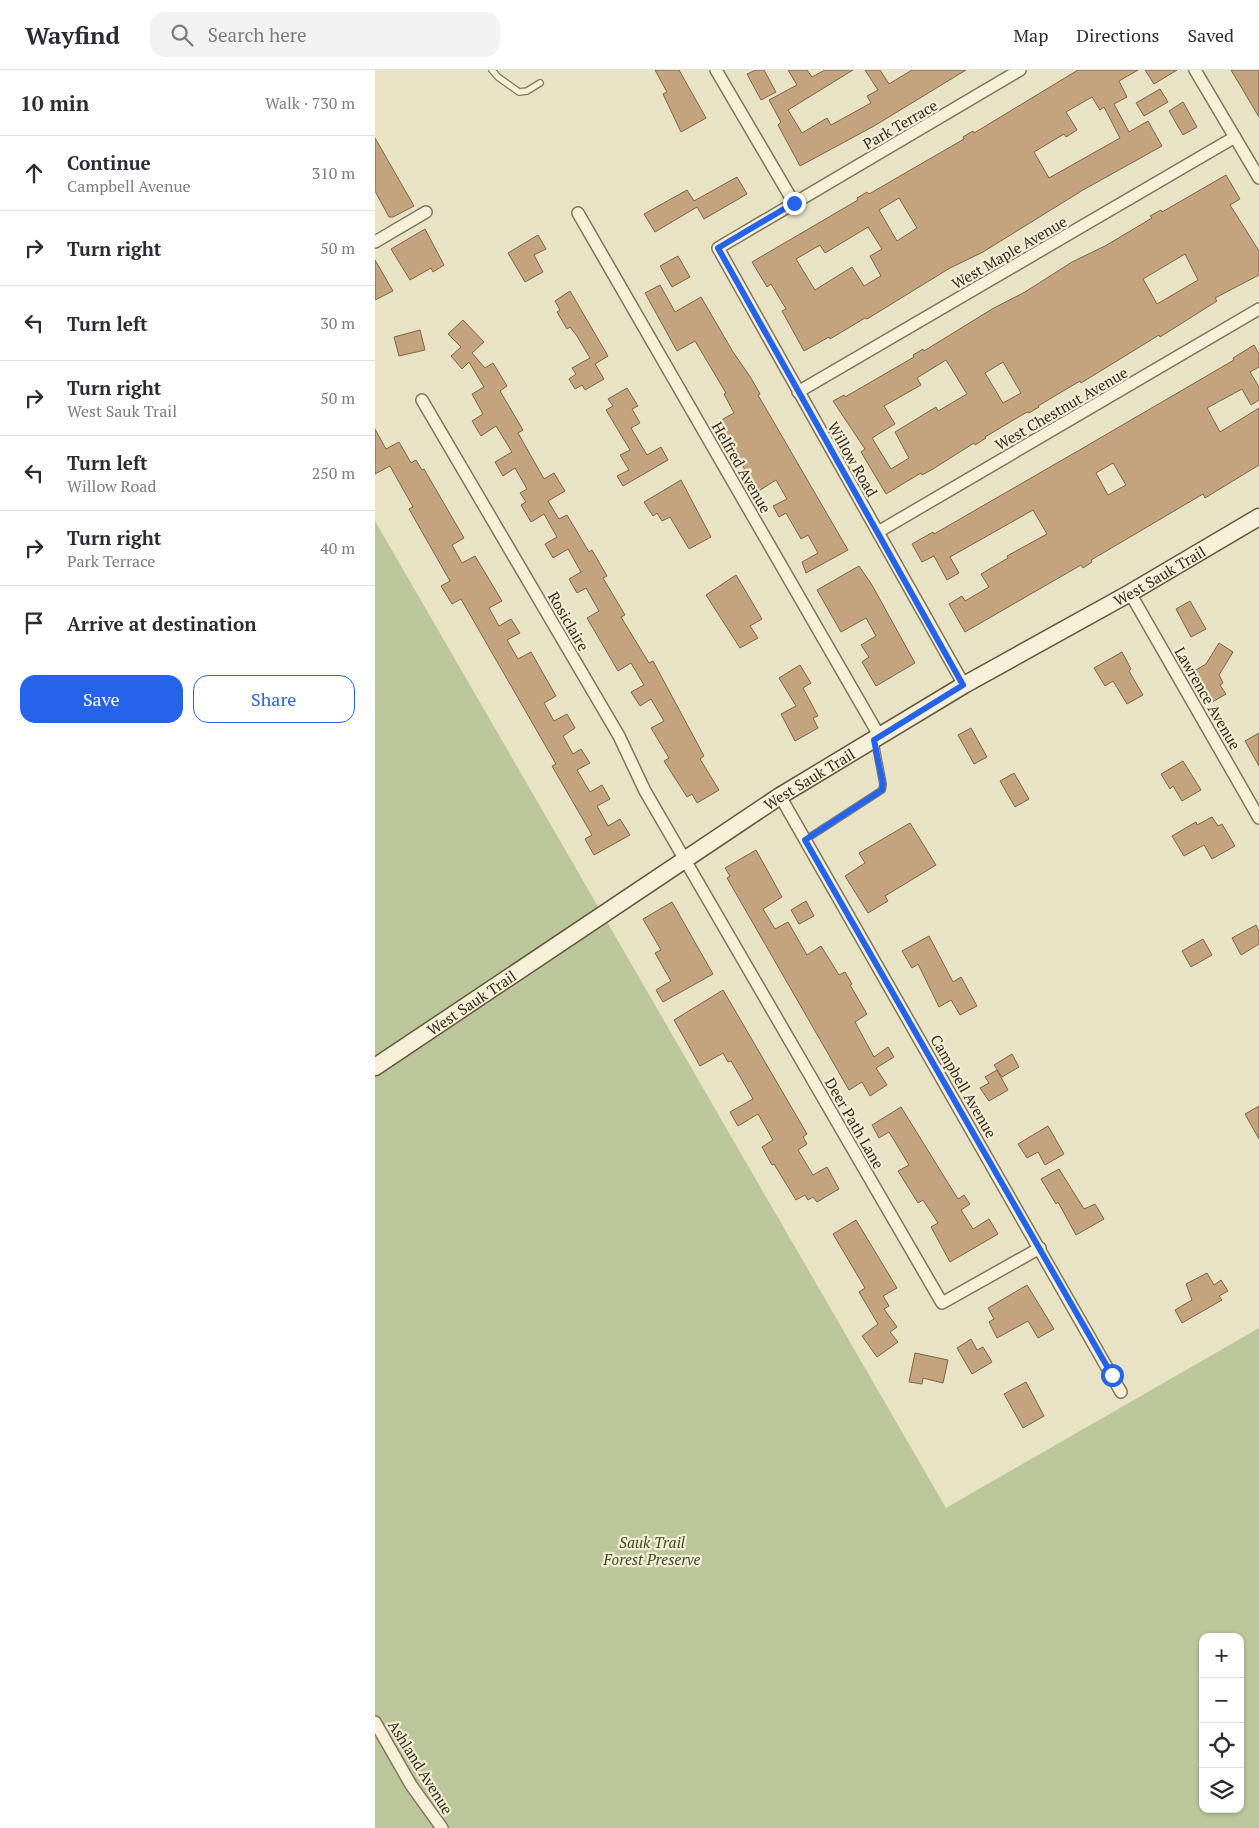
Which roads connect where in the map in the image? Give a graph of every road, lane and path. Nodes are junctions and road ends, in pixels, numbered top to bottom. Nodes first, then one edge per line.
1 (492, 70) edge
2 (716, 70) edge
3 (1021, 70) edge
4 (1195, 70) edge
5 (540, 83) dead end
6 (1235, 138) junction
7 (1259, 178) edge
8 (794, 203) junction
9 (425, 212) dead end
10 (578, 213) dead end
11 (375, 242) edge
12 (718, 248) joint
13 (1259, 309) edge
14 (798, 392) junction
15 (422, 400) dead end
16 (1259, 517) edge
17 (878, 532) junction
18 (1130, 593) junction
19 (963, 685) junction
20 (877, 738) junction
21 (780, 796) junction
22 (1259, 818) edge
23 (805, 840) junction
24 (685, 860) junction
25 (375, 1066) edge
26 (1039, 1248) junction
27 (1121, 1392) dead end
28 (375, 1722) edge
29 (442, 1828) edge

1 - 5 lane
2 - 8 street
3 - 8 street, Park Terrace
4 - 6 street
6 - 7 street
6 - 14 street, West Maple Avenue
8 - 12 street, Park Terrace
9 - 11 street
10 - 20 street, Helfred Avenue
12 - 14 street, Willow Road
13 - 17 street, West Chestnut Avenue
14 - 17 street, Willow Road
15 - 24 street, Rosiclaire
16 - 18 main road, West Sauk Trail
17 - 19 street, Willow Road
18 - 19 main road, West Sauk Trail
18 - 22 street, Lawrence Avenue
19 - 20 main road, West Sauk Trail
20 - 21 main road, West Sauk Trail
20 - 23 lane
21 - 23 street, Campbell Avenue
21 - 24 main road, West Sauk Trail
23 - 26 street, Campbell Avenue
24 - 25 main road, West Sauk Trail
24 - 26 street, Deer Path Lane
26 - 27 street, Campbell Avenue
28 - 29 street, Ashland Avenue

